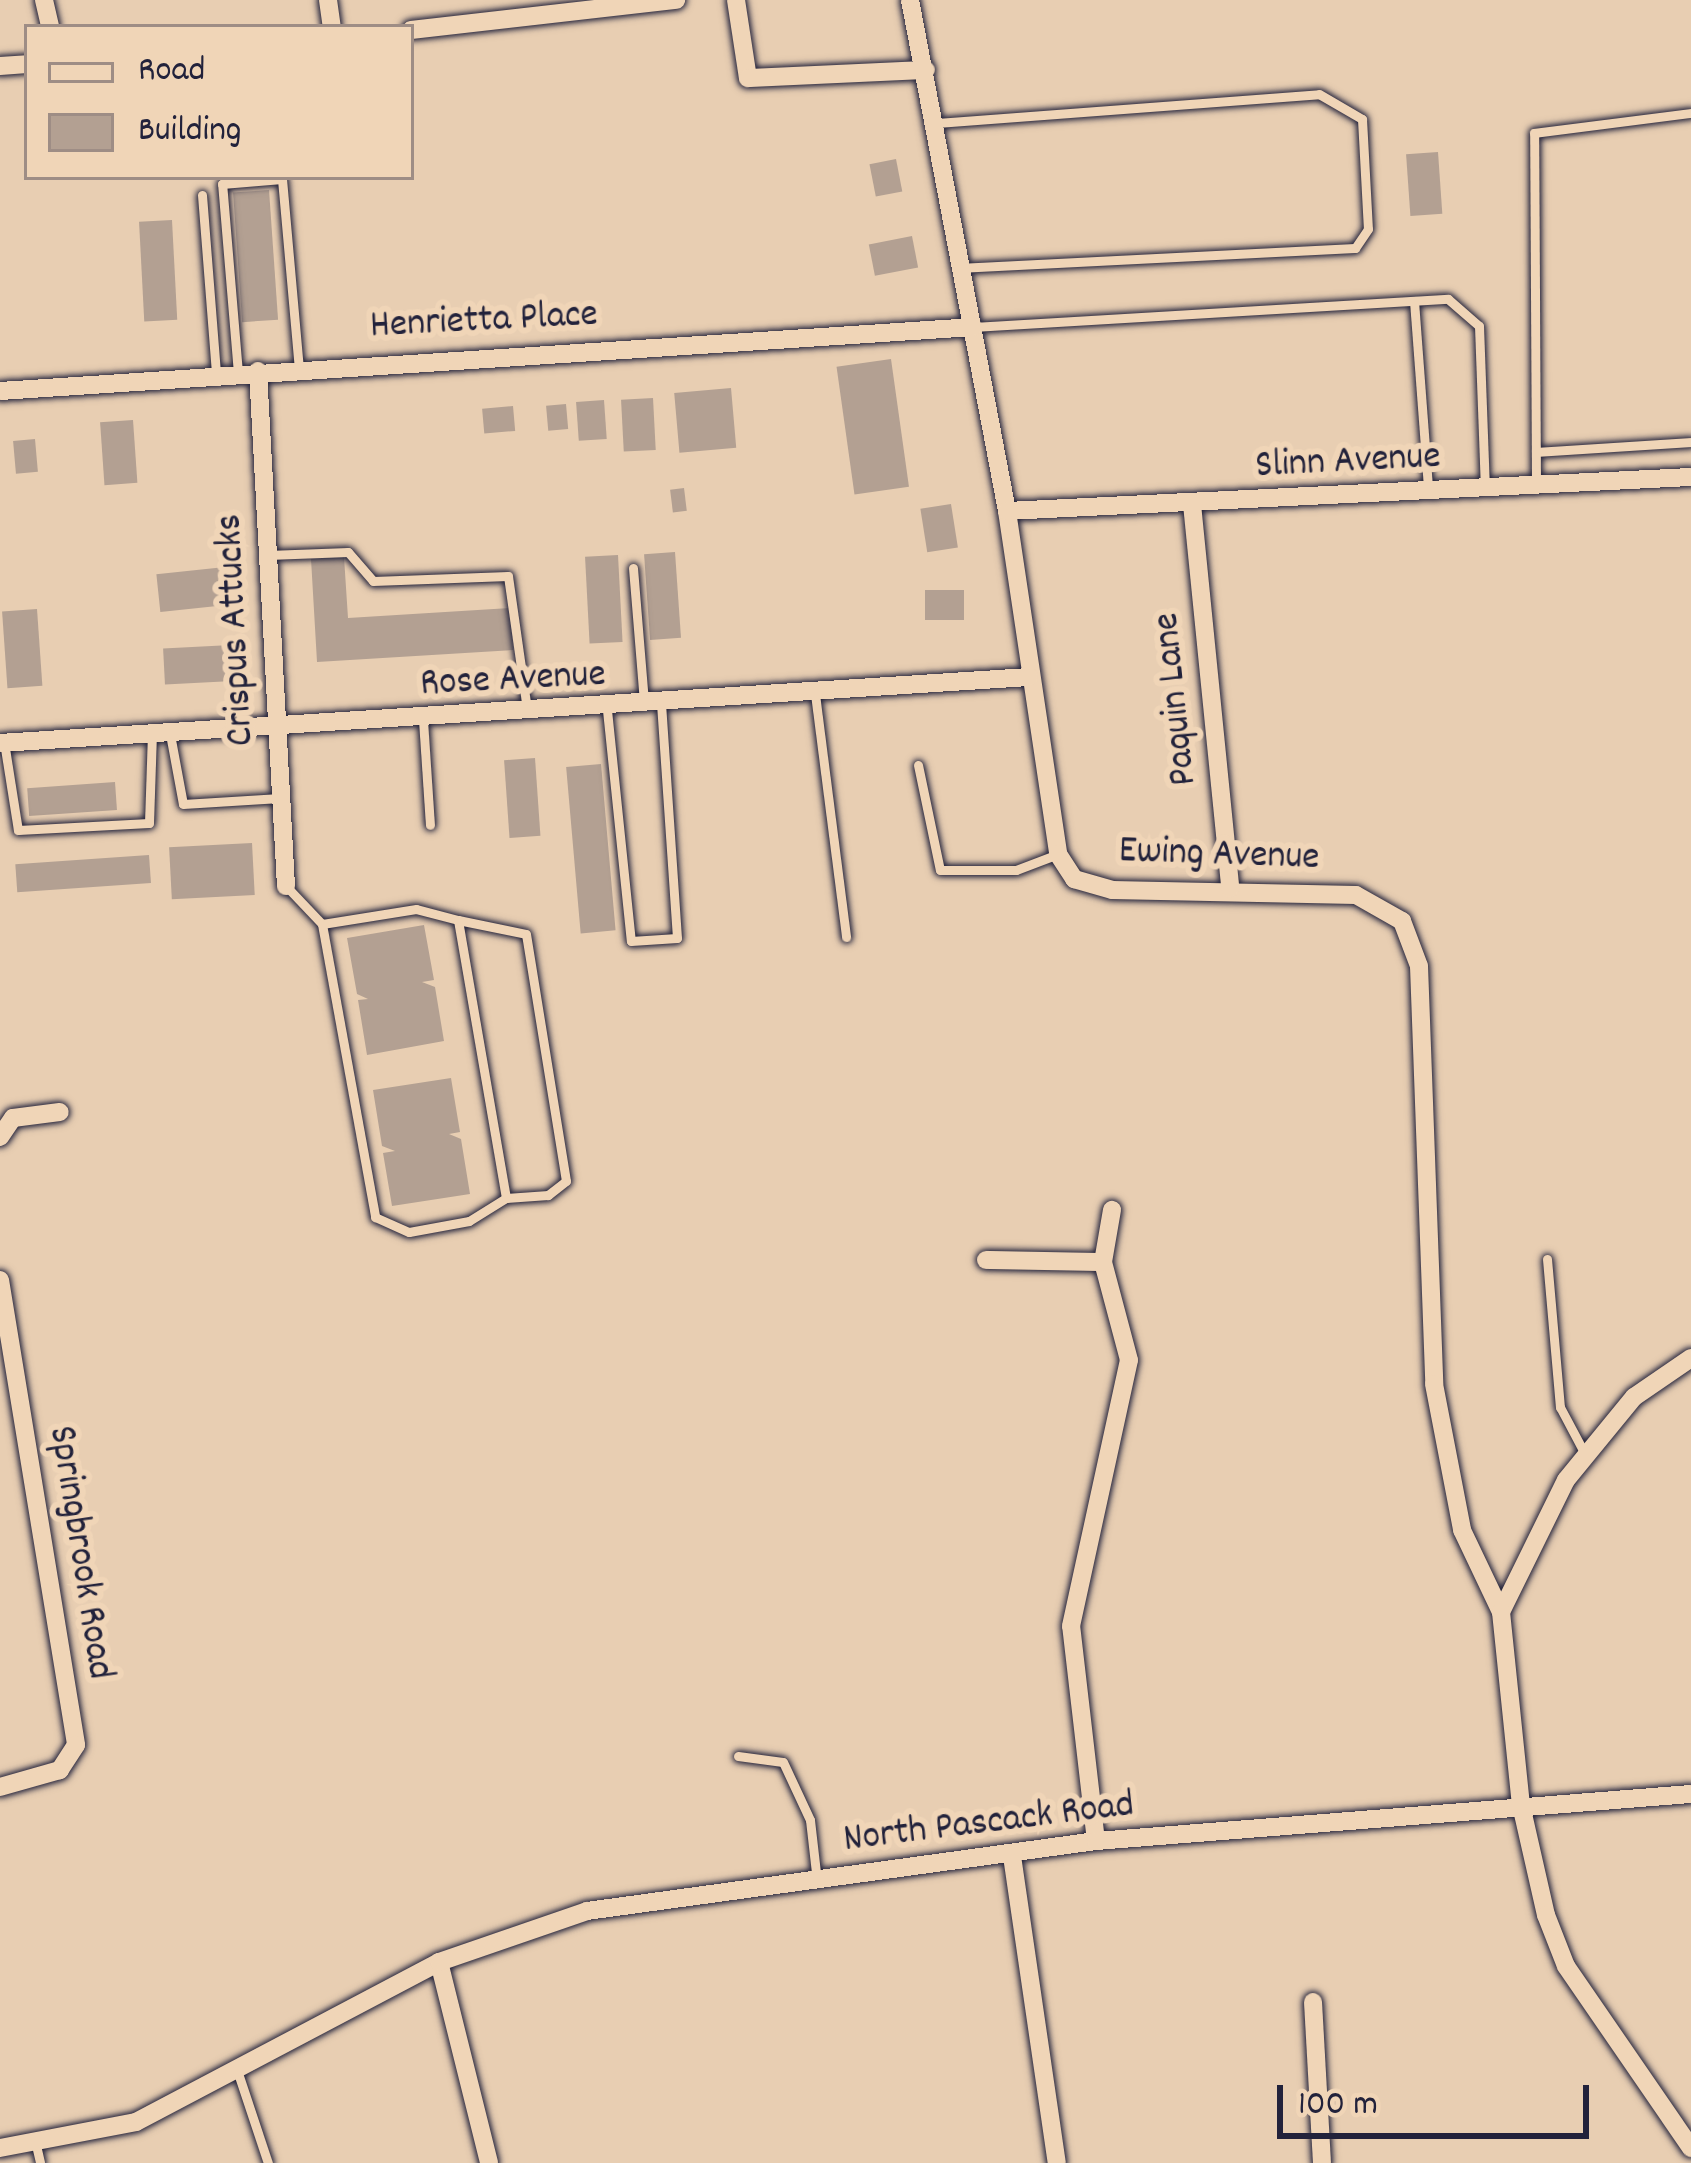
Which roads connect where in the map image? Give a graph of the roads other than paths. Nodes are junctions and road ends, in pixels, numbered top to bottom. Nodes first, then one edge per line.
1 (676, 0) edge
2 (736, 0) edge
3 (910, 0) edge
4 (650, 2) edge
5 (529, 8) edge
6 (414, 29) edge
7 (926, 70) junction
8 (1691, 113) edge
9 (937, 123) junction
10 (262, 180) edge
11 (282, 180) edge
12 (202, 195) dead end
13 (963, 268) junction
14 (1414, 301) junction
15 (973, 328) junction
16 (298, 368) junction
17 (248, 372) junction
18 (216, 374) junction
19 (0, 392) edge
20 (1691, 442) edge
21 (1536, 452) junction
22 (1691, 477) edge
23 (1536, 487) junction
24 (1485, 490) junction
25 (1428, 494) junction
26 (1192, 505) junction
27 (1007, 511) junction
28 (268, 555) junction
29 (633, 568) dead end
30 (1029, 676) junction
31 (815, 694) junction
32 (652, 707) junction
33 (607, 710) junction
34 (527, 714) junction
35 (423, 720) junction
36 (275, 727) junction
37 (161, 734) junction
38 (2, 742) edge
39 (918, 765) dead end
40 (280, 797) junction
41 (430, 825) dead end
42 (1058, 854) junction
43 (286, 886) joint
44 (1230, 888) junction
45 (458, 920) junction
46 (322, 924) junction
47 (846, 937) dead end
48 (60, 1112) dead end
49 (0, 1137) edge
50 (506, 1198) junction
51 (1112, 1210) dead end
52 (1547, 1259) dead end
53 (986, 1260) dead end
54 (1102, 1262) junction
55 (0, 1280) edge
56 (1691, 1358) edge
57 (1586, 1456) junction
58 (1501, 1612) junction
59 (738, 1756) dead end
60 (0, 1787) edge
61 (1691, 1794) edge
62 (1521, 1805) junction
63 (1096, 1841) junction
64 (1012, 1856) junction
65 (817, 1881) junction
66 (439, 1962) junction
67 (1312, 2002) dead end
68 (237, 2070) junction
69 (0, 2148) edge
70 (1691, 2148) edge
71 (38, 2154) edge
72 (268, 2163) edge
73 (489, 2163) edge
74 (1057, 2163) edge
75 (1322, 2163) edge

1 - 4 street
2 - 7 street
3 - 7 street
4 - 5 street
5 - 6 street
7 - 9 street
8 - 21 lane
9 - 13 street
9 - 13 lane
10 - 17 lane
11 - 16 lane
12 - 18 lane
13 - 15 street
14 - 15 lane
14 - 24 lane
14 - 25 lane
15 - 16 street, Henrietta Place
15 - 27 street
16 - 17 street, Henrietta Place
17 - 18 street, Henrietta Place
17 - 28 street, Crispus Attucks
18 - 19 street, Henrietta Place
20 - 21 lane
21 - 23 lane
22 - 23 street, Slinn Avenue
23 - 24 street, Slinn Avenue
24 - 25 street, Slinn Avenue
25 - 26 street, Slinn Avenue
26 - 27 street, Slinn Avenue
26 - 44 street, Paquin Lane
27 - 30 street
28 - 34 lane
28 - 36 street, Crispus Attucks
29 - 32 lane
30 - 31 street, Rose Avenue
30 - 42 street
31 - 32 street, Rose Avenue
31 - 47 lane
32 - 33 street, Rose Avenue
32 - 33 lane
33 - 34 street, Rose Avenue
34 - 35 street, Rose Avenue
35 - 36 street, Rose Avenue
35 - 41 lane
36 - 37 street, Rose Avenue
36 - 40 street, Crispus Attucks
37 - 38 street, Rose Avenue
37 - 38 lane
37 - 40 lane
39 - 42 lane
40 - 43 street, Crispus Attucks
42 - 44 street, Ewing Avenue
43 - 46 lane
44 - 58 street, Ewing Avenue
45 - 46 lane
45 - 50 lane
45 - 50 lane
46 - 50 lane
48 - 49 street
51 - 54 street
52 - 57 lane
53 - 54 street
54 - 63 street
55 - 60 street, Springbrook Road
56 - 57 street
57 - 58 street
58 - 62 street
59 - 65 lane
61 - 62 street, North Pascack Road
62 - 63 street, North Pascack Road
62 - 70 street
63 - 64 street, North Pascack Road
64 - 65 street, North Pascack Road
64 - 74 street
65 - 66 street, North Pascack Road
66 - 68 street, North Pascack Road
66 - 73 street
67 - 75 street
68 - 71 street, North Pascack Road
68 - 72 lane
69 - 71 street, North Pascack Road

